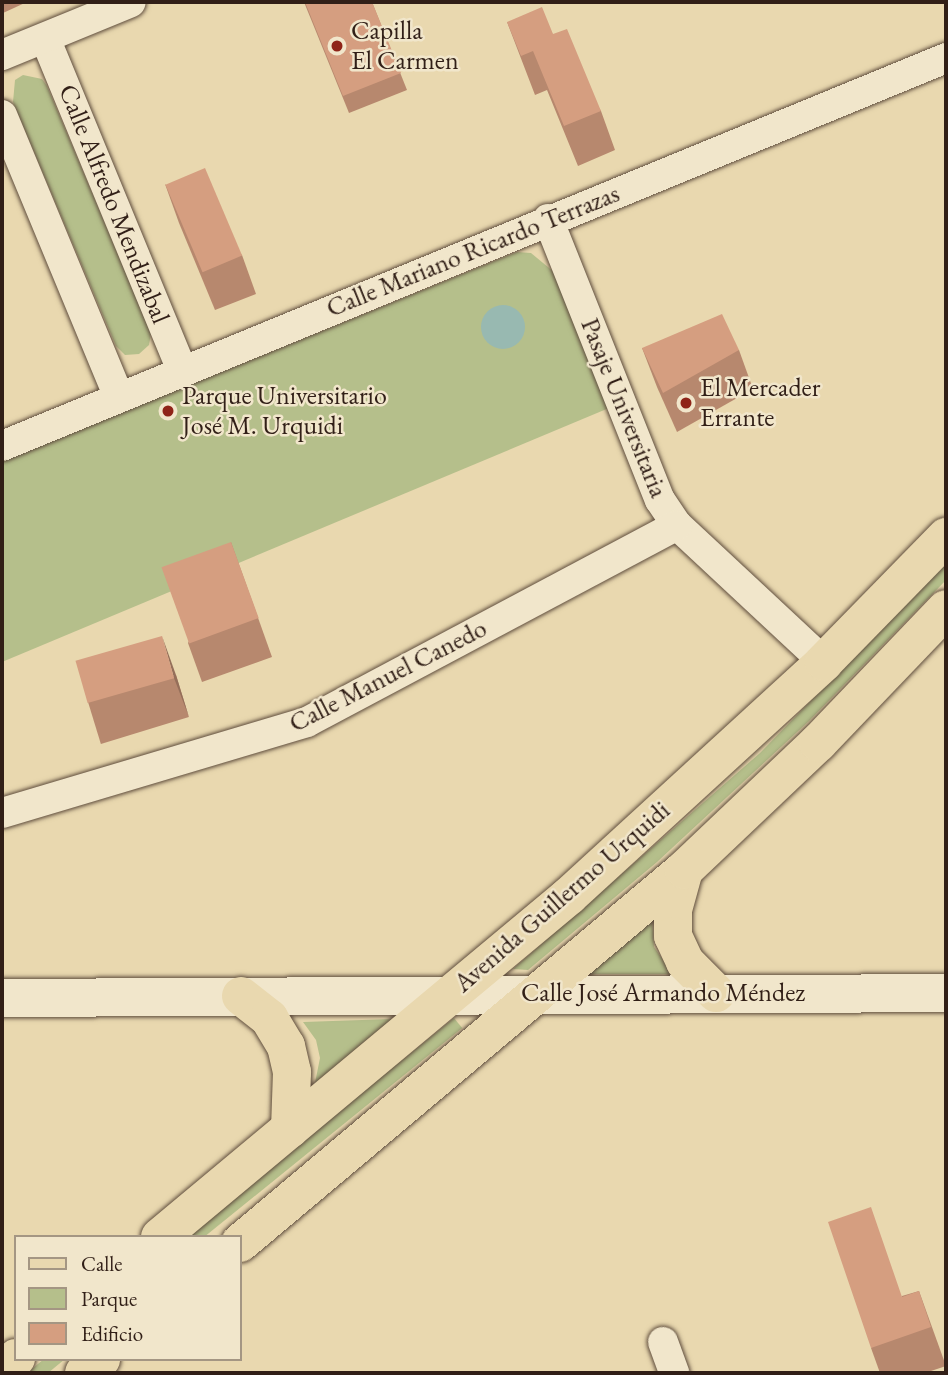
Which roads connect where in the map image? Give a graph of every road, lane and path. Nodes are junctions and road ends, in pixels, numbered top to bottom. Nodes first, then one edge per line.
1 (131, 2) edge
2 (45, 38) junction
3 (2, 55) edge
4 (946, 58) edge
5 (2, 115) edge
6 (548, 219) junction
7 (182, 371) junction
8 (119, 397) junction
9 (2, 446) edge
10 (677, 525) junction
11 (946, 537) edge
12 (946, 609) edge
13 (824, 662) junction
14 (2, 813) edge
15 (684, 870) junction
16 (537, 992) junction
17 (716, 993) junction
18 (946, 993) edge
19 (450, 994) junction
20 (241, 996) junction
21 (2, 998) edge
22 (290, 1129) junction
23 (162, 1235) edge
24 (242, 1240) edge
25 (663, 1342) dead end
26 (99, 1361) edge
27 (84, 1373) edge
28 (674, 1373) edge

1 - 2 street
2 - 3 street
2 - 7 street, Calle Alfredo Mendizabal
4 - 6 street, Calle Mariano Ricardo Terrazas
5 - 8 street
6 - 7 street, Calle Mariano Ricardo Terrazas
6 - 10 street, Pasaje Universitaria
7 - 8 street, Calle Mariano Ricardo Terrazas
8 - 9 street, Calle Mariano Ricardo Terrazas
10 - 13 street, Pasaje Universitaria
10 - 14 street, Calle Manuel Canedo
11 - 13 main road, Avenida Guillermo Urquidi
12 - 15 main road, Avenida Guillermo Urquidi
13 - 19 main road, Avenida Guillermo Urquidi
15 - 16 main road, Avenida Guillermo Urquidi
15 - 17 main road
16 - 17 street, Calle José Armando Méndez
16 - 19 street, Calle José Armando Méndez
16 - 24 main road, Avenida Guillermo Urquidi
17 - 18 street, Calle José Armando Méndez
19 - 20 street, Calle José Armando Méndez
19 - 22 main road, Avenida Guillermo Urquidi
20 - 21 street, Calle José Armando Méndez
20 - 22 main road
22 - 23 main road, Avenida Guillermo Urquidi
25 - 28 street
26 - 27 main road

